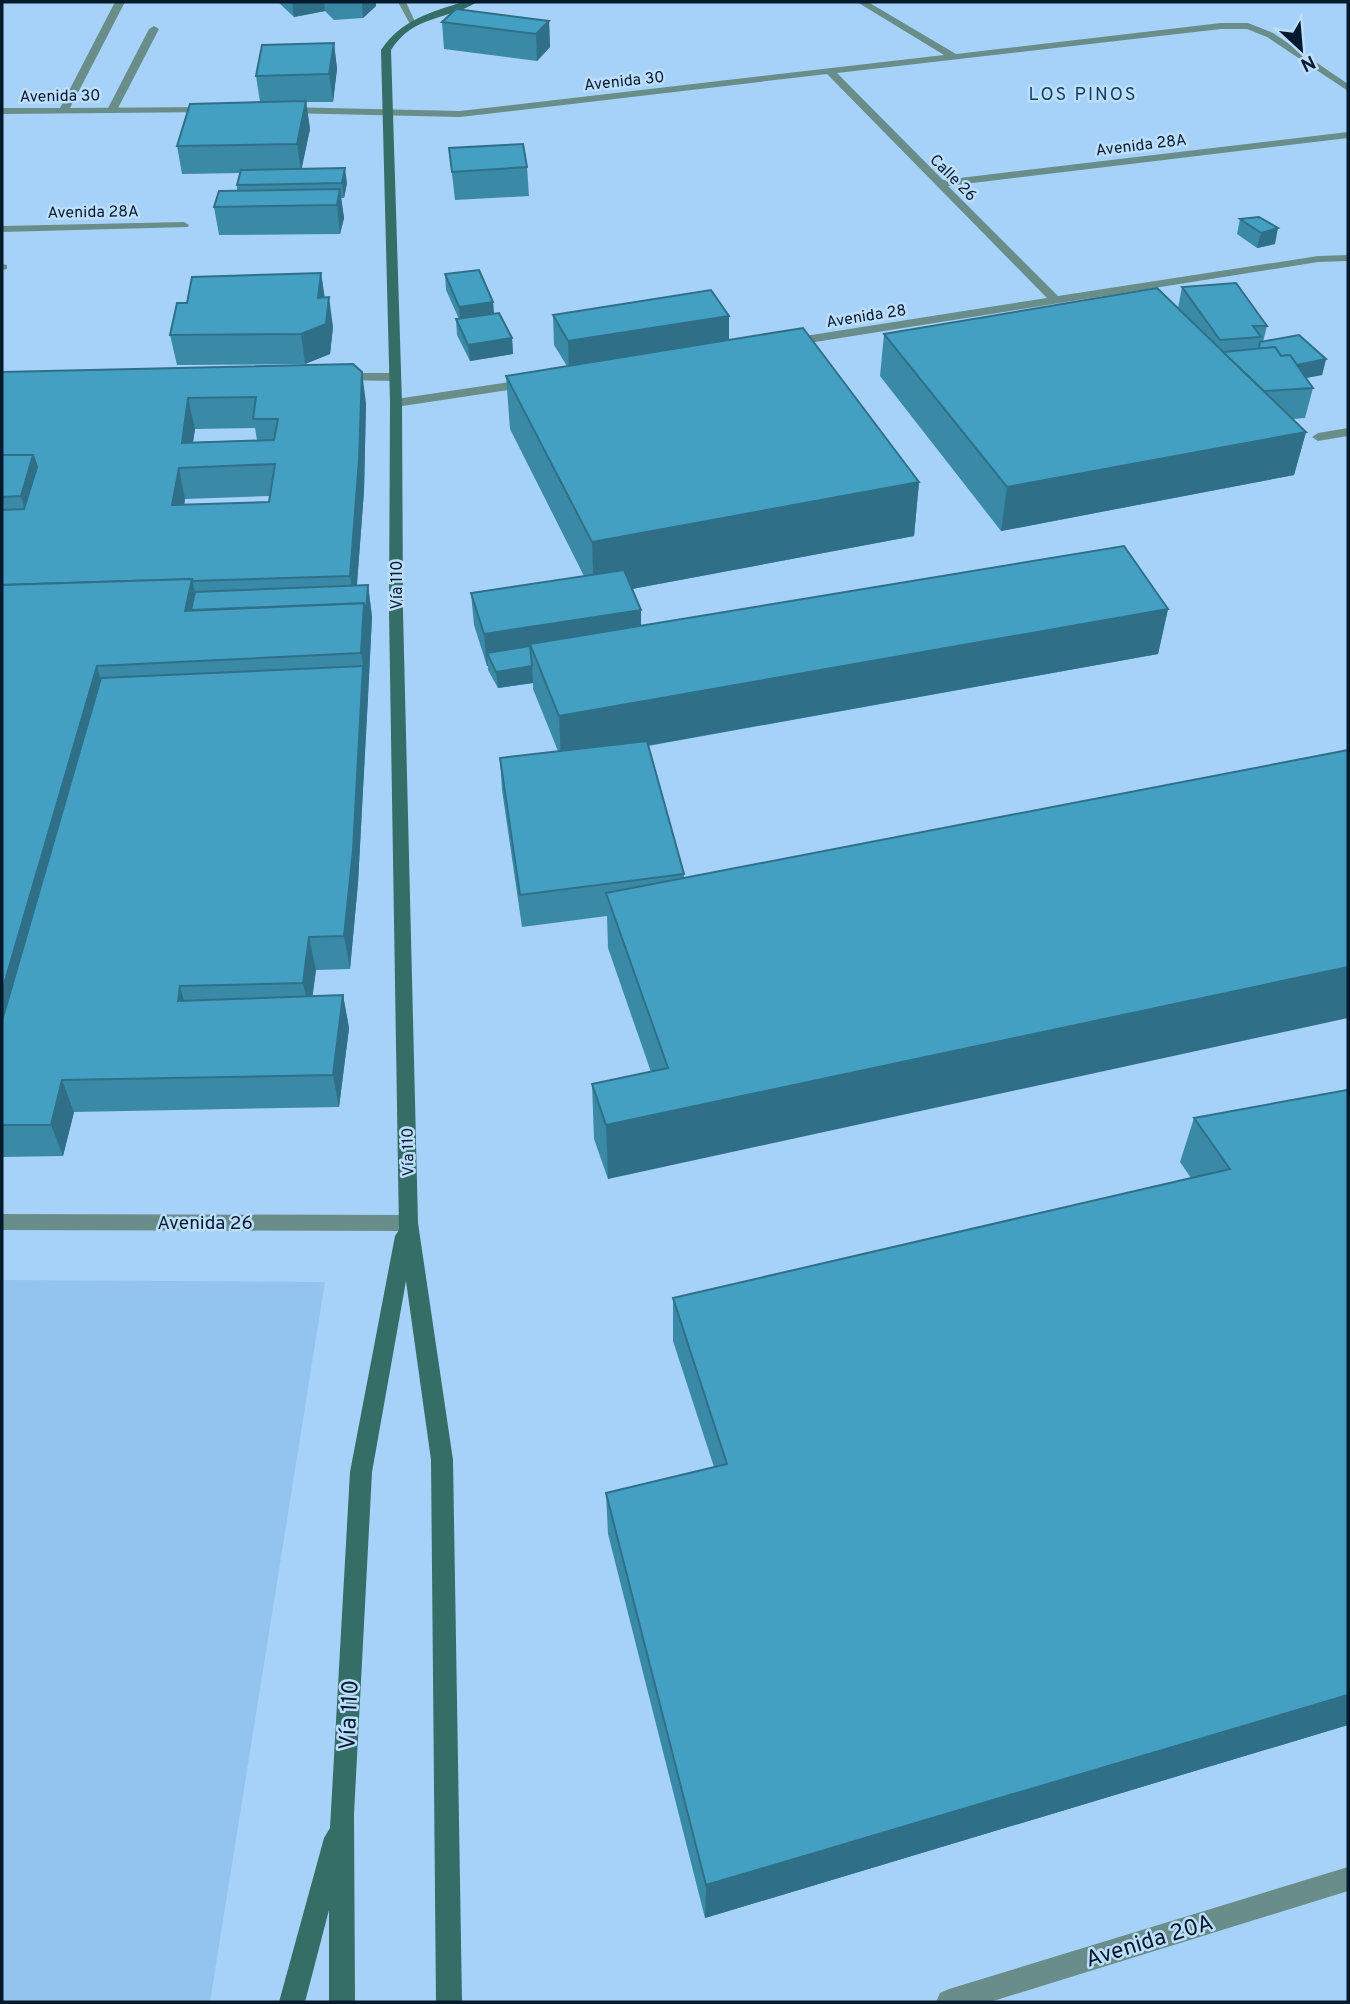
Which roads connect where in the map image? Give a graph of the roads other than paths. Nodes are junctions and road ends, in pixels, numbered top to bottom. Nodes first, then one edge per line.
1 (120, 2) edge
2 (402, 2) edge
3 (472, 2) edge
4 (862, 2) edge
5 (413, 22) junction
6 (154, 29) dead end
7 (956, 58) junction
8 (831, 73) junction
9 (1348, 88) edge
10 (64, 110) junction
11 (112, 110) junction
12 (222, 110) edge
13 (276, 110) edge
14 (386, 110) junction
15 (2, 111) edge
16 (1348, 135) edge
17 (937, 184) junction
18 (184, 225) dead end
19 (2, 229) edge
20 (1345, 258) edge
21 (1056, 301) junction
22 (781, 344) edge
23 (327, 377) edge
24 (395, 377) junction
25 (547, 380) edge
26 (396, 403) junction
27 (1348, 432) edge
28 (1318, 437) dead end
29 (2, 1222) edge
30 (408, 1223) junction
31 (342, 1814) junction
32 (1348, 1879) edge
33 (292, 2002) edge
34 (342, 2002) edge
35 (449, 2002) edge
36 (949, 2002) edge

1 - 10 street
2 - 5 street
3 - 5 main road, Vía 110
4 - 7 street
5 - 14 main road, Vía 110
6 - 11 street
7 - 8 street, Avenida 30
7 - 9 street, Avenida 30
8 - 14 street, Avenida 30
8 - 17 street, Calle 26
10 - 11 street, Avenida 30
10 - 15 street, Avenida 30
11 - 12 street, Avenida 30
13 - 14 street, Avenida 30
14 - 24 main road, Vía 110
16 - 17 street, Avenida 28A
17 - 21 street, Calle 26
18 - 19 street, Avenida 28A
20 - 21 street, Avenida 28
21 - 22 street, Avenida 28
23 - 24 street
24 - 26 main road, Vía 110
25 - 26 street
26 - 30 main road, Vía 110
27 - 28 street
29 - 30 street, Avenida 26
30 - 31 main road, Vía 110
30 - 35 main road, Vía 110
31 - 33 main road
31 - 34 main road, Vía 110
32 - 36 street, Avenida 20A

